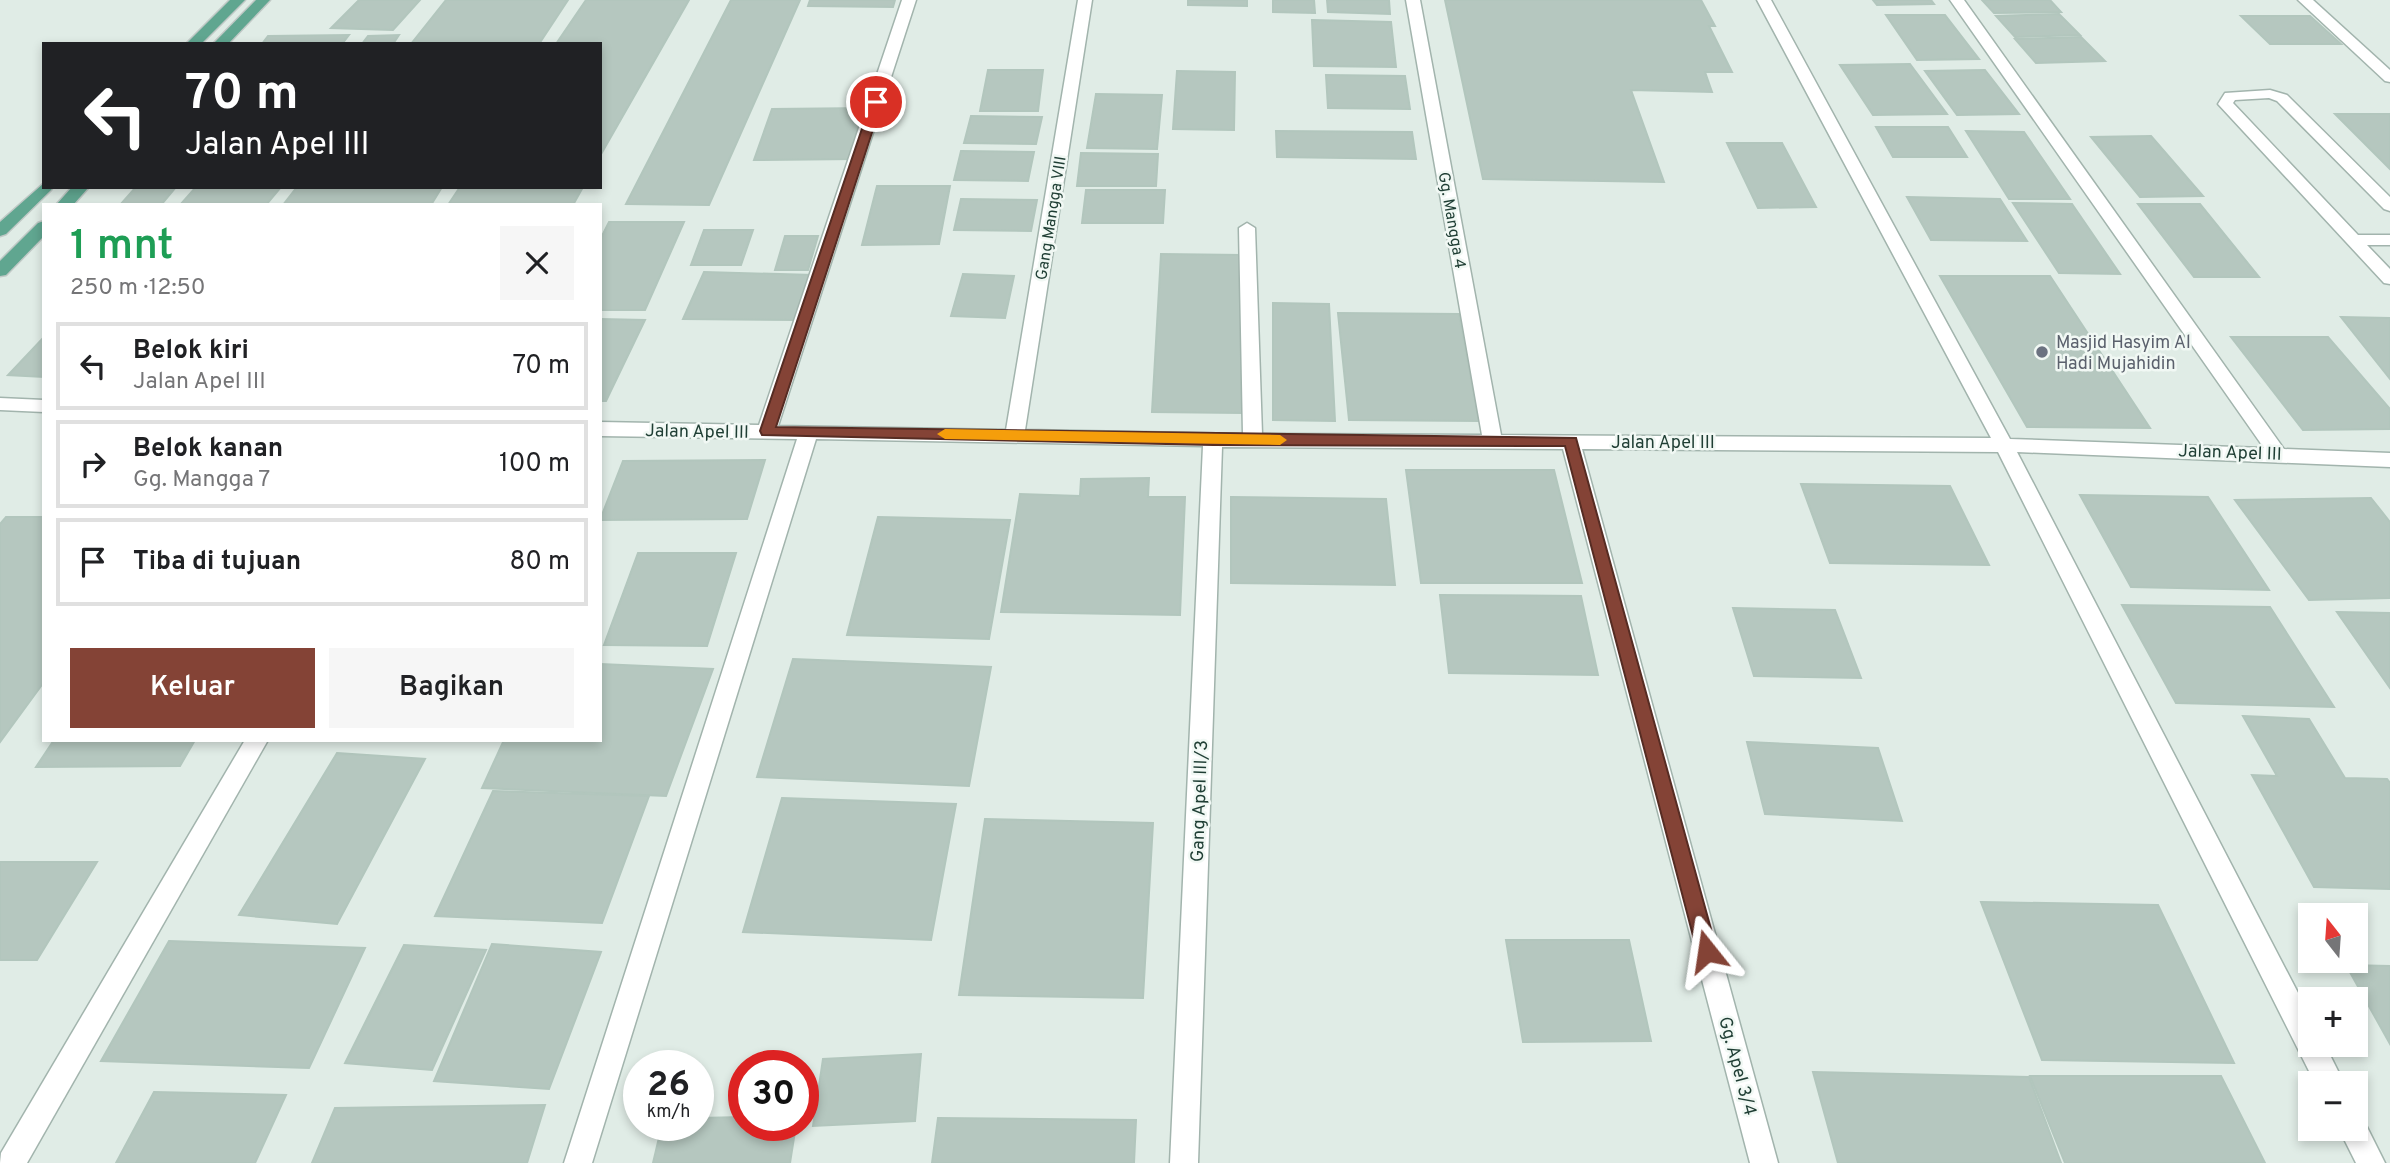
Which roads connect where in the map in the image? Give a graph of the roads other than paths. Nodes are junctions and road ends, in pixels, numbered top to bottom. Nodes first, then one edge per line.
1 (238, 0) edge
2 (263, 0) edge
3 (909, 0) edge
4 (1085, 0) edge
5 (1413, 0) edge
6 (1764, 0) edge
7 (1956, 0) edge
8 (2305, 0) edge
9 (195, 42) edge
10 (222, 42) edge
11 (2390, 78) edge
12 (43, 189) edge
13 (79, 189) edge
14 (66, 203) edge
15 (2390, 206) edge
16 (42, 228) edge
17 (1247, 228) dead end
18 (0, 231) edge
19 (2355, 240) junction
20 (2390, 240) edge
21 (0, 271) edge
22 (2390, 279) edge
23 (0, 404) edge
24 (42, 406) edge
25 (602, 429) edge
26 (768, 431) junction
27 (809, 432) junction
28 (1015, 435) junction
29 (1253, 439) junction
30 (1213, 440) junction
31 (1493, 441) junction
32 (1570, 441) junction
33 (2004, 445) junction
34 (2277, 453) junction
35 (2390, 460) edge
36 (256, 742) edge
37 (2298, 1021) edge
38 (2359, 1141) edge
39 (11, 1163) edge
40 (578, 1163) edge
41 (1184, 1163) edge
42 (1764, 1163) edge
43 (2371, 1163) edge

1 - 9 main road
2 - 10 main road
3 - 26 street
4 - 28 street, Gang Mangga VIII
5 - 31 street, Gg. Mangga 4
6 - 33 street
7 - 34 street
8 - 11 street
12 - 18 main road
13 - 14 main road
15 - 19 street
16 - 21 main road
17 - 29 street
19 - 20 street
19 - 22 street
23 - 24 street
25 - 26 street, Jalan Apel III
26 - 27 street, Jalan Apel III
27 - 28 street, Jalan Apel III
27 - 40 street
28 - 30 street, Jalan Apel III
29 - 30 street, Jalan Apel III
29 - 31 street, Jalan Apel III
30 - 41 street, Gang Apel III/3
31 - 32 street, Jalan Apel III
32 - 33 street, Jalan Apel III
32 - 42 street, Gg. Apel 3/4
33 - 34 street, Jalan Apel III
33 - 37 street
34 - 35 street, Jalan Apel III
36 - 39 street
38 - 43 street

